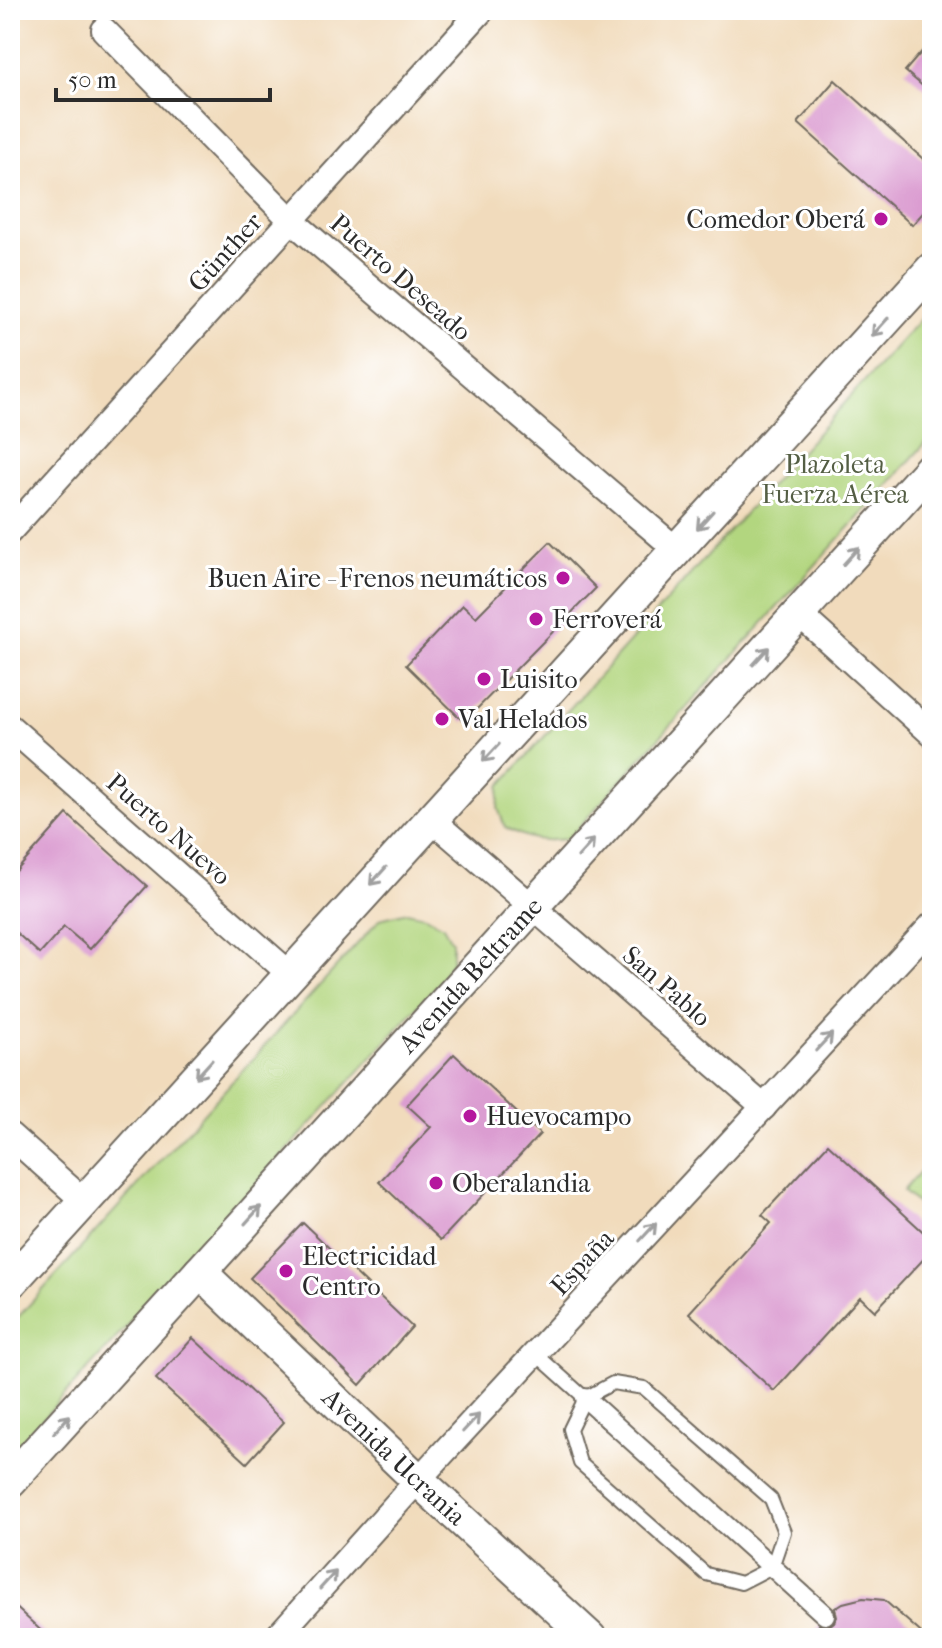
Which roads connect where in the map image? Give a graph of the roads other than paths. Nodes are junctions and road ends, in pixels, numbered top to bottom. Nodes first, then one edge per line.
1 (482, 10) edge
2 (104, 30) dead end
3 (291, 220) junction
4 (932, 269) edge
5 (932, 467) edge
6 (10, 531) edge
7 (677, 550) junction
8 (799, 614) junction
9 (10, 727) edge
10 (932, 734) edge
11 (431, 819) junction
12 (533, 906) junction
13 (932, 925) edge
14 (290, 974) junction
15 (764, 1107) junction
16 (10, 1135) edge
17 (84, 1201) junction
18 (200, 1272) junction
19 (10, 1283) edge
20 (536, 1354) junction
21 (585, 1398) junction
22 (418, 1480) junction
23 (10, 1481) edge
24 (772, 1567) junction
25 (825, 1615) dead end
26 (276, 1638) edge
27 (590, 1638) edge

1 - 3 street, Günther
2 - 3 street, Puerto Deseado
3 - 6 street, Günther
3 - 7 street, Puerto Deseado
4 -> 7 main road
8 -> 5 main road, Avenida Beltrame
7 -> 11 main road
8 - 10 street
12 -> 8 main road, Avenida Beltrame
9 - 14 street, Puerto Nuevo
11 - 12 street, San Pablo
11 -> 14 main road
12 - 15 street, San Pablo
18 -> 12 main road, Avenida Beltrame
15 -> 13 street, España
14 -> 17 main road
20 -> 15 street, España
16 - 17 street
17 - 19 main road
18 - 22 main road, Avenida Ucrania
23 -> 18 main road, Avenida Beltrame
20 - 21 lane
22 -> 20 street, España
21 - 24 street
21 - 24 lane
21 - 24 lane
26 -> 22 street, España
22 - 27 main road, Avenida Ucrania
24 - 25 street

